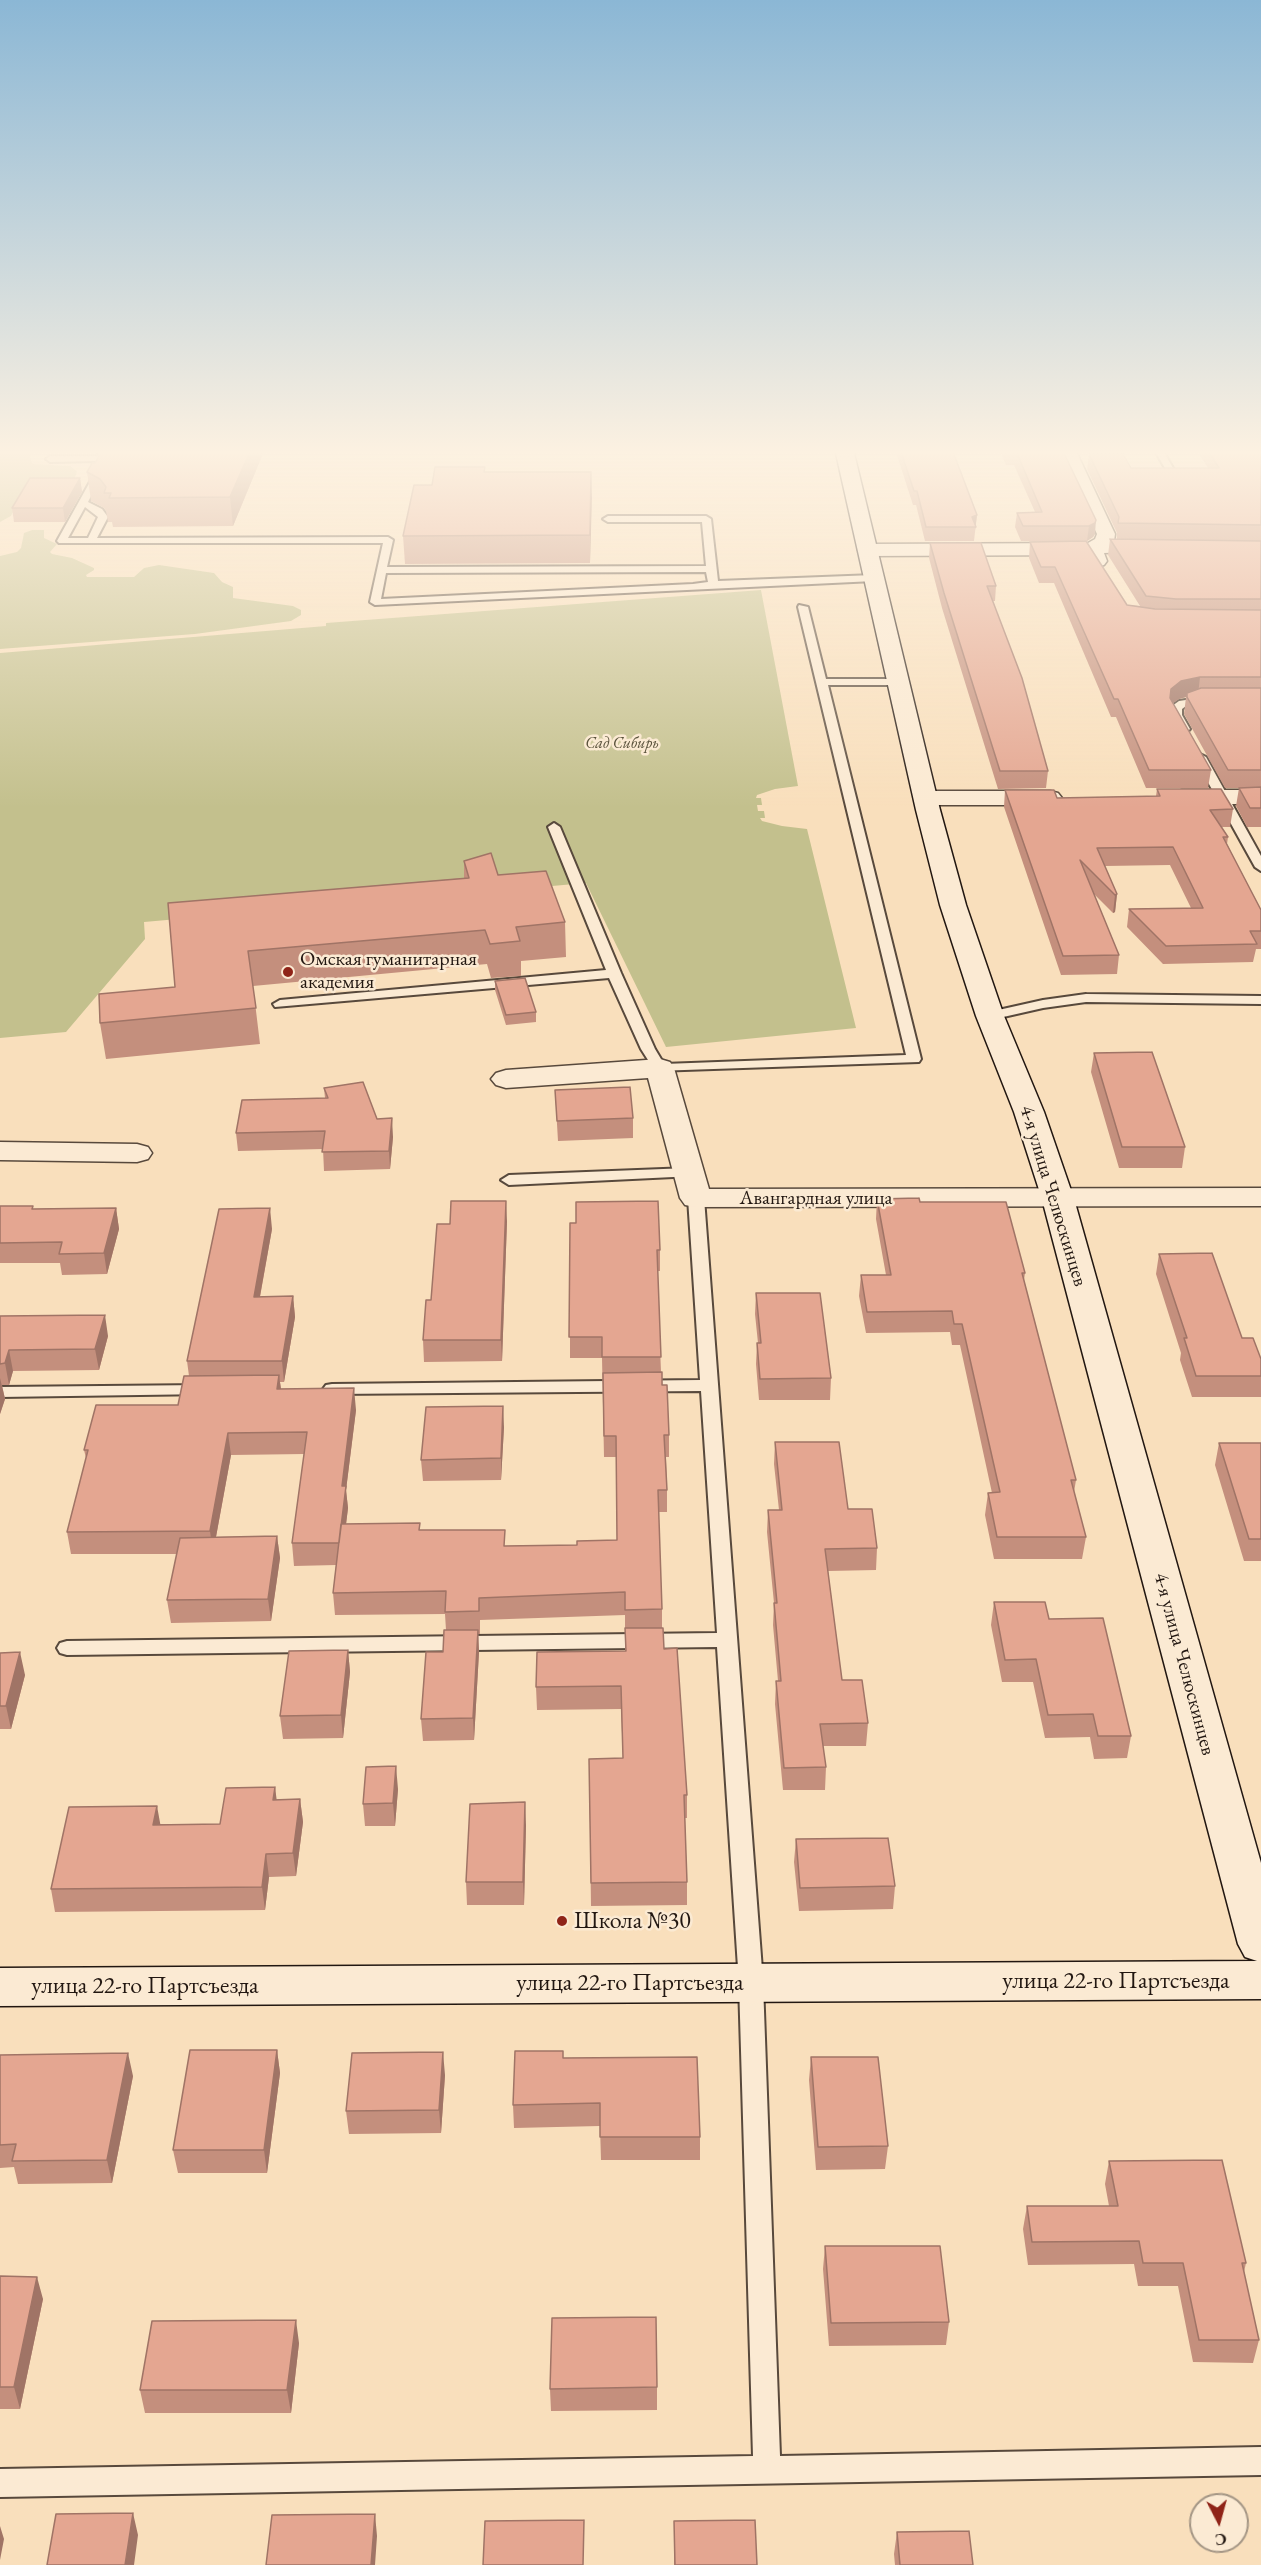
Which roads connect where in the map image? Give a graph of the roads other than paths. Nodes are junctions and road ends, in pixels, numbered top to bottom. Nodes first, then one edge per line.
1 (711, 569) joint
2 (872, 569) edge
3 (1103, 569) edge
4 (382, 570) joint
5 (1108, 577) edge
6 (874, 578) junction
7 (713, 584) junction
8 (803, 607) dead end
9 (821, 682) junction
10 (898, 682) junction
11 (1217, 700) edge
12 (1261, 796) edge
13 (1163, 797) edge
14 (1223, 797) junction
15 (926, 798) junction
16 (1068, 798) edge
17 (554, 827) dead end
18 (1261, 867) edge
19 (614, 973) junction
20 (1261, 1000) edge
21 (280, 1004) dead end
22 (990, 1016) junction
23 (660, 1068) junction
24 (506, 1078) dead end
25 (0, 1150) edge
26 (137, 1153) dead end
27 (509, 1180) dead end
28 (693, 1186) junction
29 (1261, 1197) edge
30 (1058, 1199) junction
31 (709, 1385) junction
32 (319, 1389) edge
33 (224, 1390) edge
34 (0, 1392) edge
35 (727, 1640) junction
36 (67, 1648) dead end
37 (1261, 1944) edge
38 (1261, 1980) edge
39 (751, 1983) junction
40 (0, 1987) edge
41 (1261, 2461) edge
42 (767, 2470) junction
43 (0, 2483) edge

1 - 4 lane
1 - 7 lane
2 - 6 main road, 4-я улица Челюскинцев
3 - 5 main road
4 - 7 lane
6 - 7 lane
6 - 10 main road, 4-я улица Челюскинцев
8 - 9 lane
9 - 10 lane
9 - 23 lane
10 - 15 main road, 4-я улица Челюскинцев
11 - 14 lane
12 - 14 main road
13 - 14 main road
14 - 18 lane
15 - 16 main road
15 - 22 main road, 4-я улица Челюскинцев
17 - 19 lane
19 - 21 lane
19 - 23 lane
20 - 22 lane
22 - 30 main road, 4-я улица Челюскинцев
23 - 24 main road
23 - 28 main road
25 - 26 main road
27 - 28 lane
28 - 30 main road, Авангардная улица
28 - 31 lane
29 - 30 main road, Авангардная улица
30 - 37 main road, 4-я улица Челюскинцев
31 - 32 lane
31 - 35 lane
33 - 34 lane
35 - 36 lane
35 - 39 lane
38 - 39 main road, улица 22-го Партсъезда
39 - 40 main road, улица 22-го Партсъезда
39 - 42 lane
41 - 42 lane
42 - 43 lane

